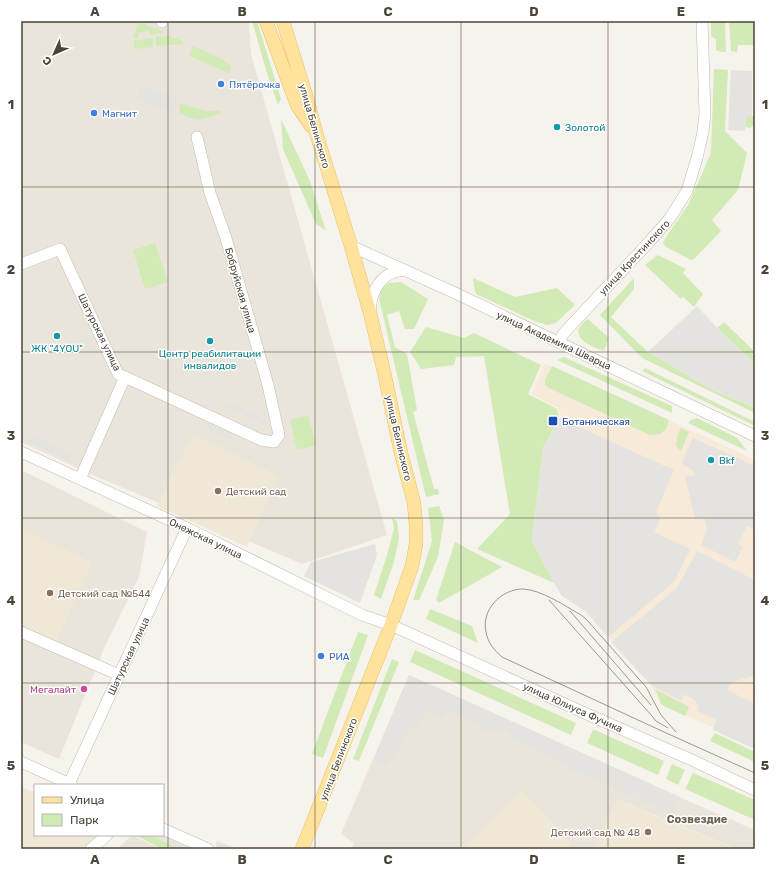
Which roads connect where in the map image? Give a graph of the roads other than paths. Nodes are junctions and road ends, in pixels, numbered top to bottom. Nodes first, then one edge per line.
1 (266, 21) edge
2 (283, 21) edge
3 (702, 21) edge
4 (317, 136) junction
5 (198, 137) dead end
6 (351, 246) junction
7 (21, 264) edge
8 (409, 272) junction
9 (370, 313) junction
10 (559, 342) junction
11 (125, 377) junction
12 (755, 436) edge
13 (21, 452) edge
14 (80, 479) junction
15 (187, 528) junction
16 (391, 625) junction
17 (21, 632) edge
18 (119, 675) junction
19 (21, 762) edge
20 (70, 784) edge
21 (755, 790) edge
22 (164, 829) edge
23 (106, 836) edge
24 (91, 849) edge
25 (208, 849) edge
26 (302, 849) edge

1 - 4 main road
2 - 4 main road, улица Белинского
3 - 10 street, улица Крестинского
4 - 6 main road, улица Белинского
5 - 11 street, Бобруйская улица
6 - 8 street, улица Академика Шварца
6 - 9 main road, улица Белинского
7 - 11 street, Шатурская улица
8 - 9 street
8 - 10 street, улица Академика Шварца
9 - 16 main road, улица Белинского
10 - 12 street, улица Академика Шварца
11 - 14 street, Шатурская улица
13 - 14 street, Онежская улица
14 - 15 street, Онежская улица
15 - 16 street, Онежская улица
15 - 18 street, Шатурская улица
16 - 21 street, улица Юлиуса Фучика
16 - 26 main road, улица Белинского
17 - 18 street
18 - 20 street, Шатурская улица
19 - 20 street
22 - 25 street
23 - 24 street

